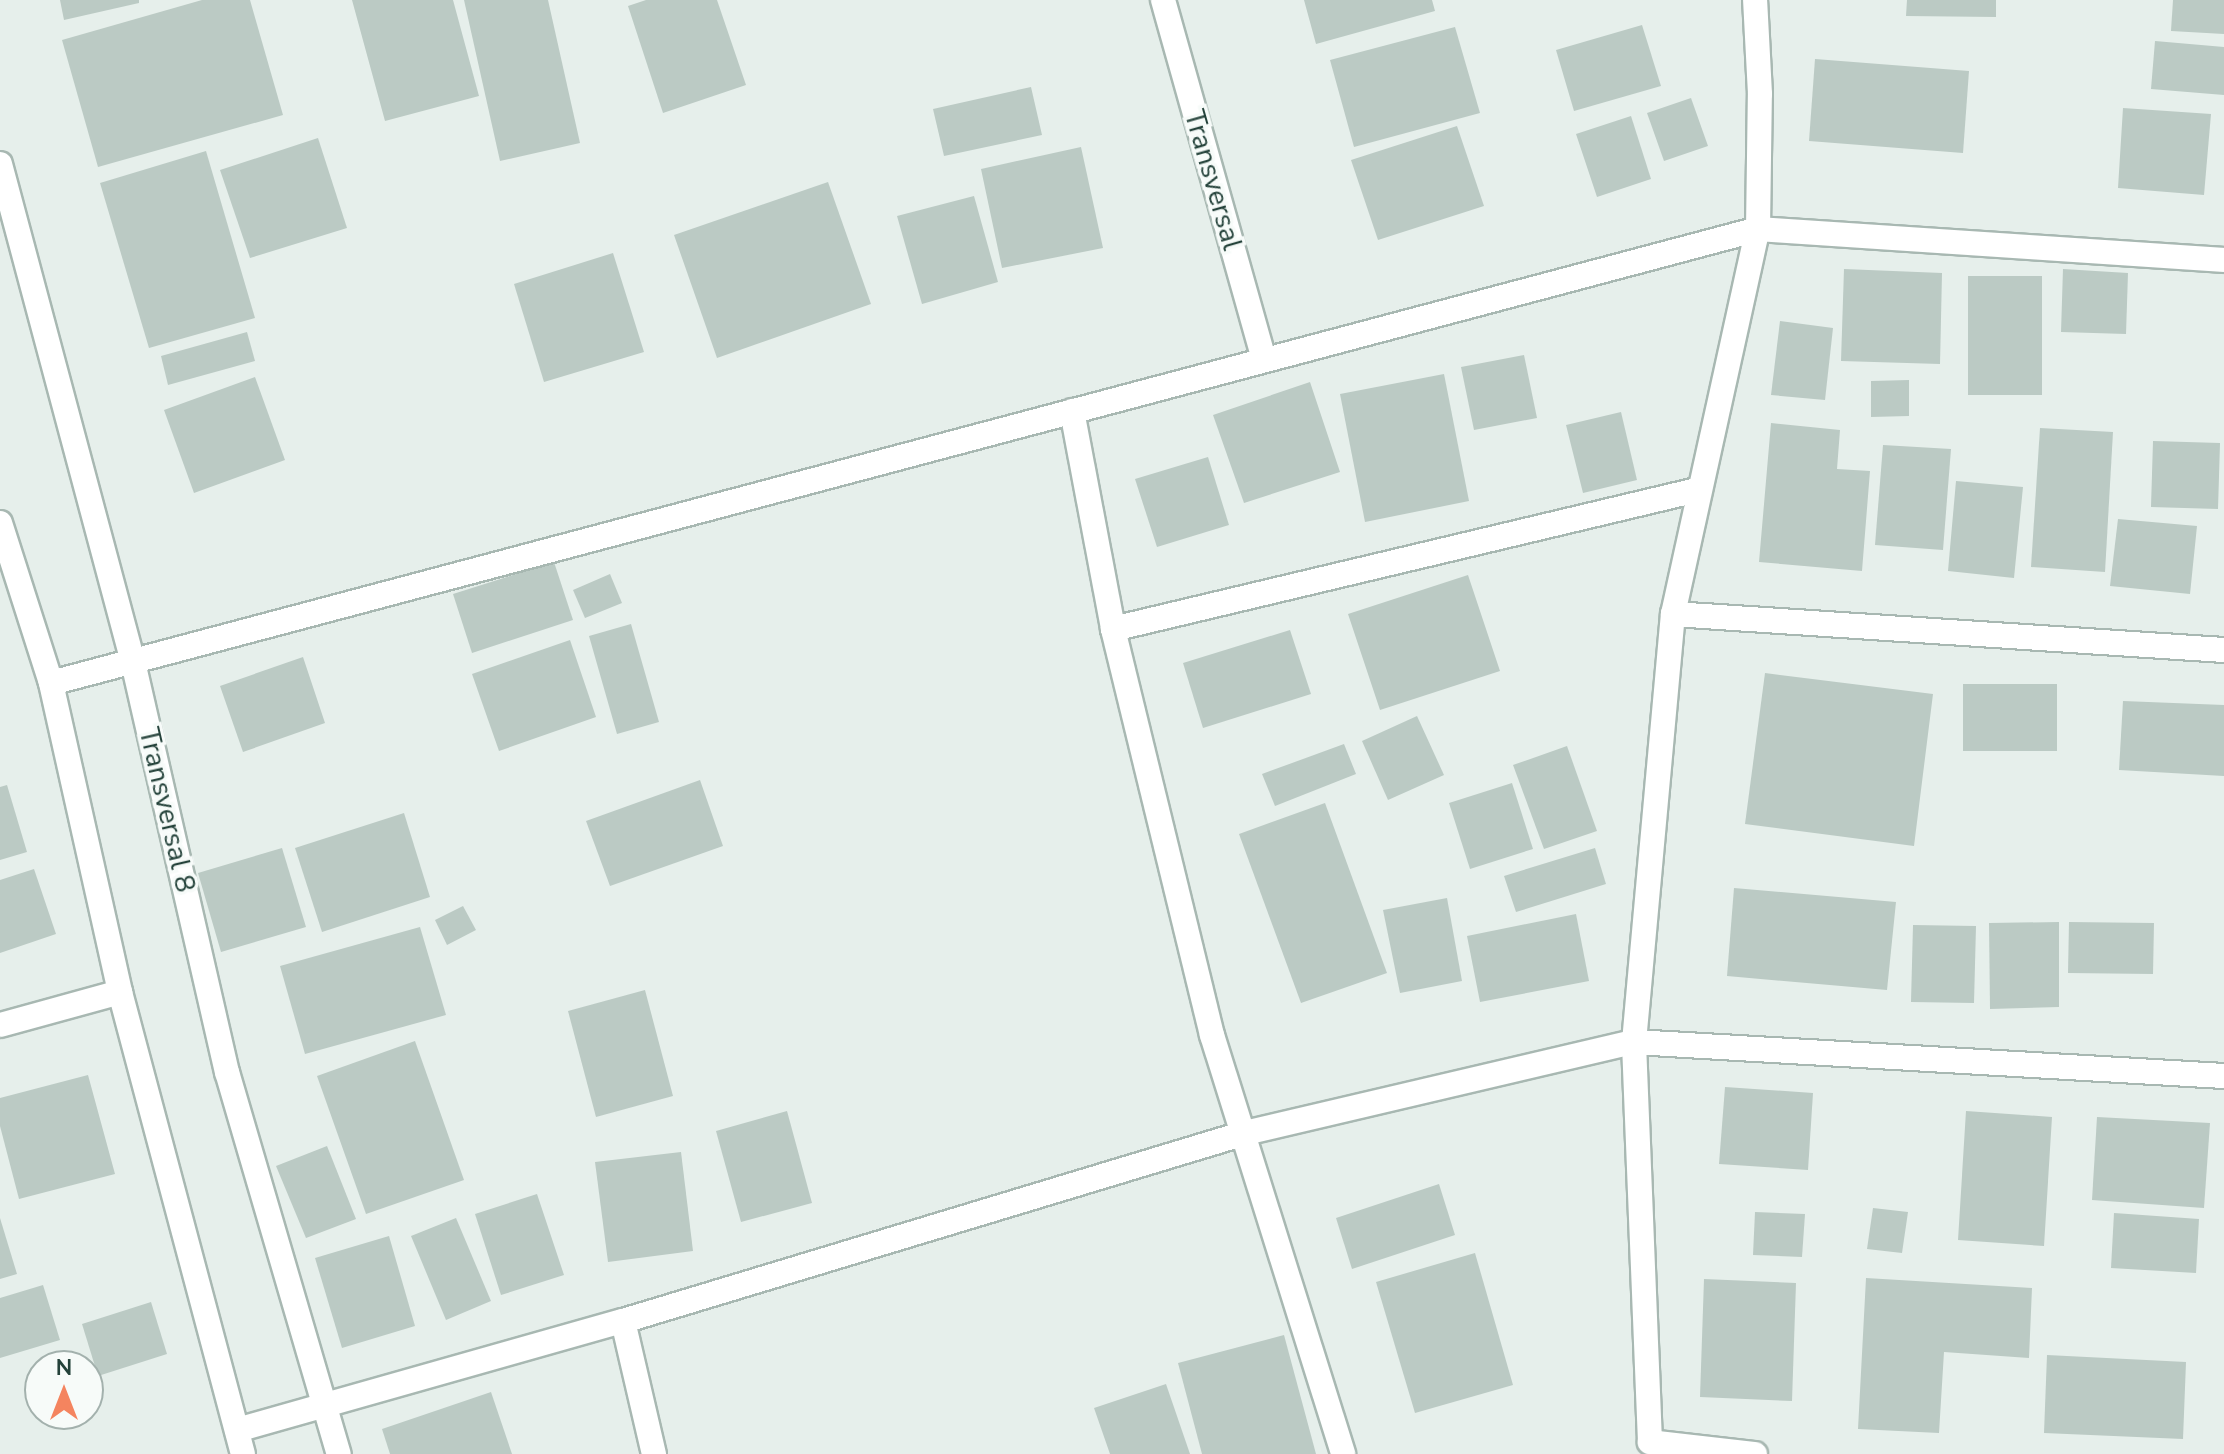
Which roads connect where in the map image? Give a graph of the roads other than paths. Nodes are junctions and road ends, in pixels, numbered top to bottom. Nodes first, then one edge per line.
1 (1163, 0) edge
2 (1755, 0) edge
3 (0, 164) edge
4 (1758, 229) junction
5 (2224, 260) edge
6 (1264, 359) junction
7 (1072, 411) junction
8 (1697, 490) junction
9 (0, 523) edge
10 (1673, 614) junction
11 (1113, 629) junction
12 (2224, 650) edge
13 (133, 662) junction
14 (51, 683) junction
15 (120, 992) junction
16 (0, 1025) edge
17 (1634, 1042) junction
18 (2224, 1076) edge
19 (1245, 1133) junction
20 (623, 1321) junction
21 (327, 1405) junction
22 (240, 1442) edge
23 (339, 1454) edge
24 (654, 1454) edge
25 (1343, 1454) edge
26 (1755, 1454) edge

1 - 6 street, Transversal
2 - 4 street
3 - 13 street, Transversal 8
4 - 5 street
4 - 6 street
4 - 8 street
6 - 7 street
7 - 11 street
7 - 13 street
8 - 10 street
8 - 11 street
9 - 14 street
10 - 12 street
10 - 17 street
11 - 19 street
13 - 14 street
13 - 21 street, Transversal 8
14 - 15 street
15 - 16 street
15 - 22 street
17 - 18 street
17 - 19 street
17 - 26 street
19 - 20 street
19 - 25 street
20 - 21 street
20 - 24 street
21 - 22 street
21 - 23 street, Transversal 8

